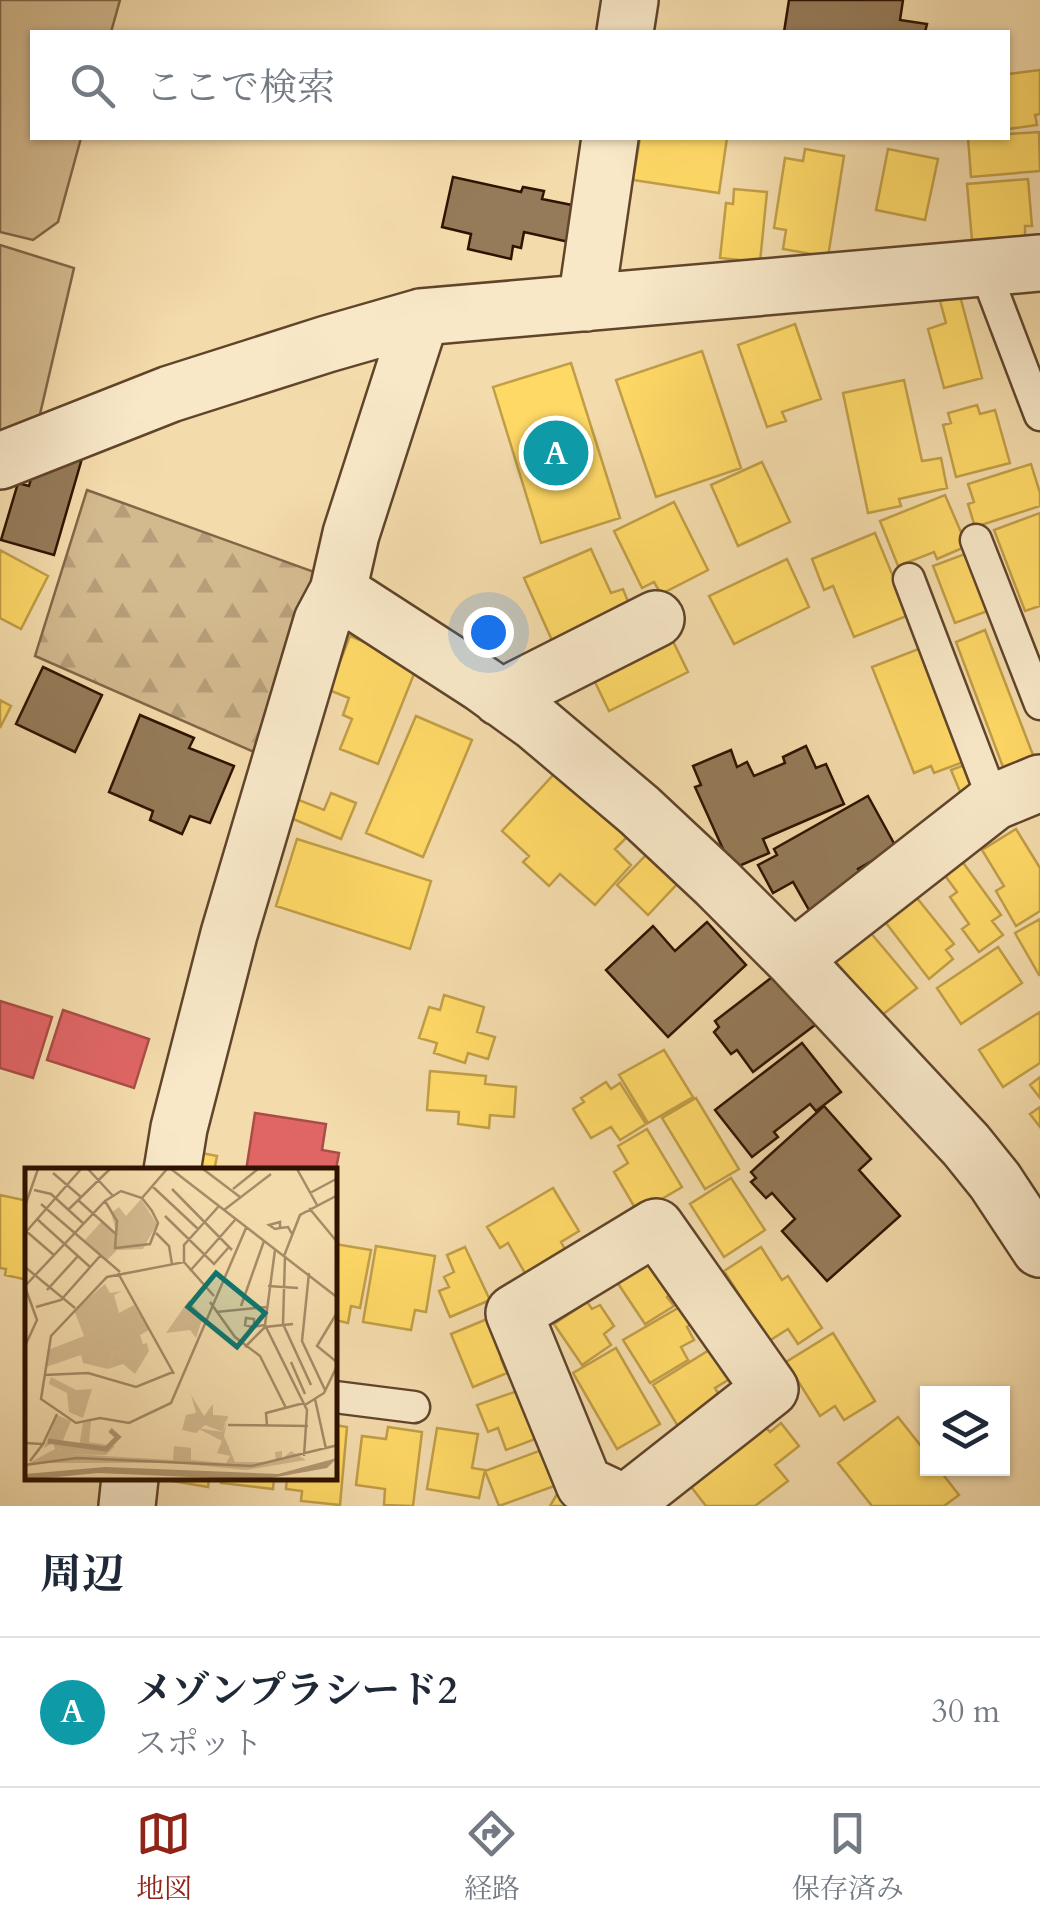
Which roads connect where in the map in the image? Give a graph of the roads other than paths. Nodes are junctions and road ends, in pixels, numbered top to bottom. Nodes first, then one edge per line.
1 (630, 0) edge
2 (625, 30) edge
3 (610, 140) edge
4 (1040, 263) edge
5 (984, 268) junction
6 (586, 303) junction
7 (421, 318) junction
8 (1040, 415) edge
9 (0, 460) edge
10 (976, 540) dead end
11 (909, 580) dead end
12 (338, 591) junction
13 (656, 619) dead end
14 (500, 698) junction
15 (1040, 704) edge
16 (1017, 793) edge
17 (792, 959) junction
18 (172, 1168) edge
19 (1040, 1249) edge
20 (338, 1398) edge
21 (414, 1407) dead end
22 (130, 1481) edge
23 (628, 1504) edge
24 (128, 1506) edge

1 - 2 street
3 - 6 street
4 - 5 street
5 - 6 street
5 - 8 lane
6 - 7 street
7 - 9 street
7 - 12 street
10 - 15 lane
11 - 16 lane
12 - 14 street
12 - 18 street
13 - 14 street
14 - 17 street
16 - 17 street
17 - 19 street
20 - 21 lane
22 - 24 street
23 - 23 street

